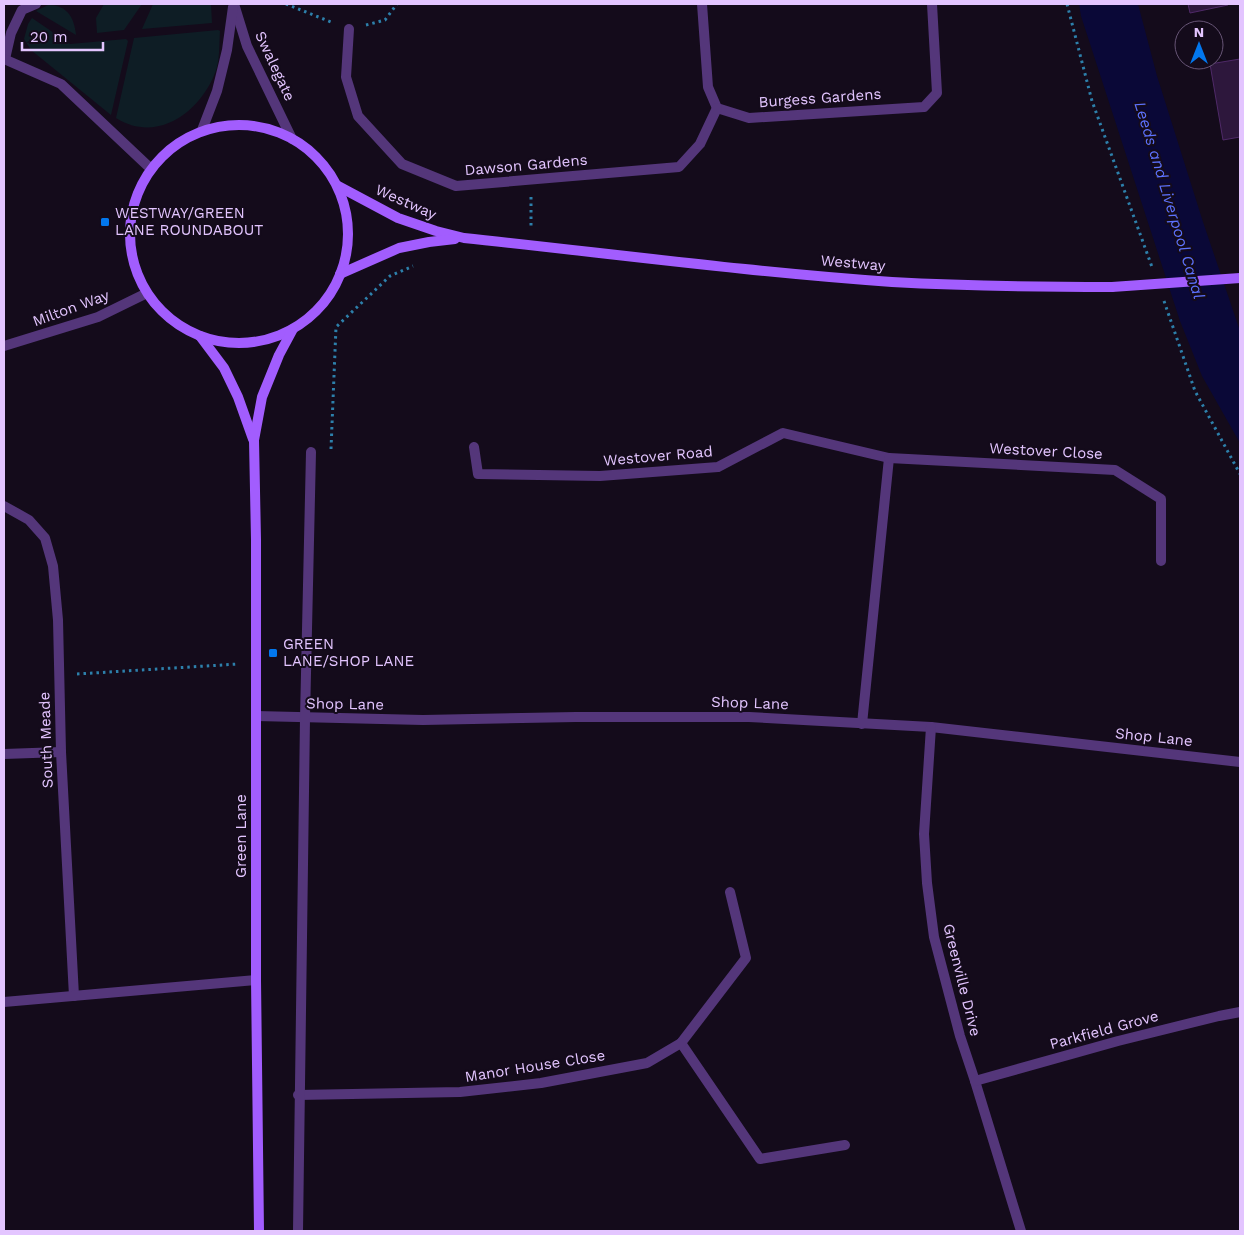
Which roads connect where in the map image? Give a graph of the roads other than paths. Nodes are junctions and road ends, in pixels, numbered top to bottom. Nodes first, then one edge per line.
1 (36, 4) edge
2 (234, 4) edge
3 (702, 4) edge
4 (932, 4) edge
5 (349, 29) dead end
6 (4, 59) edge
7 (717, 108) junction
8 (202, 130) junction
9 (292, 139) junction
10 (150, 168) junction
11 (338, 186) junction
12 (464, 238) junction
13 (340, 274) junction
14 (1240, 278) edge
15 (147, 293) junction
16 (293, 329) junction
17 (200, 336) junction
18 (4, 346) edge
19 (254, 440) junction
20 (474, 447) dead end
21 (312, 452) road end
22 (889, 458) junction
23 (4, 506) edge
24 (1161, 562) dead end
25 (256, 716) junction
26 (305, 718) junction
27 (862, 724) junction
28 (931, 727) junction
29 (61, 752) junction
30 (4, 754) edge
31 (1240, 762) edge
32 (730, 892) dead end
33 (256, 980) junction
34 (74, 996) junction
35 (4, 1002) edge
36 (1240, 1012) edge
37 (681, 1043) junction
38 (975, 1080) junction
39 (298, 1095) junction
40 (845, 1145) dead end
41 (259, 1231) edge
42 (298, 1231) edge
43 (1021, 1231) edge

1 - 6 street
2 - 8 street, Swalegate
2 - 9 street, Swalegate
3 - 7 street
4 - 7 street, Burgess Gardens
5 - 7 street, Dawson Gardens
6 - 10 street
8 - 9 main road
8 - 10 main road
9 - 11 main road
10 - 15 main road
11 - 12 main road, Westway
11 - 13 main road
12 - 13 main road, Westway
12 - 14 main road, Westway, bridge
13 - 16 main road
15 - 17 main road
15 - 18 street, Milton Way
16 - 17 main road
16 - 19 main road, Green Lane
17 - 19 main road, Green Lane
19 - 25 main road, Green Lane
20 - 22 street, Westover Road
21 - 26 street
22 - 24 street, Westover Close
22 - 27 street
23 - 29 street, South Meade
25 - 26 street, Shop Lane
25 - 33 main road, Green Lane
26 - 27 street, Shop Lane
26 - 39 street
27 - 28 street, Shop Lane
28 - 31 street, Shop Lane
28 - 38 street, Greenville Drive
29 - 30 street
29 - 34 street, South Meade
32 - 37 street, Manor House Close
33 - 34 street
33 - 41 main road, Green Lane
34 - 35 street
36 - 38 street, Parkfield Grove
37 - 39 street, Manor House Close
37 - 40 street
38 - 43 street, Greenville Drive
39 - 42 street

